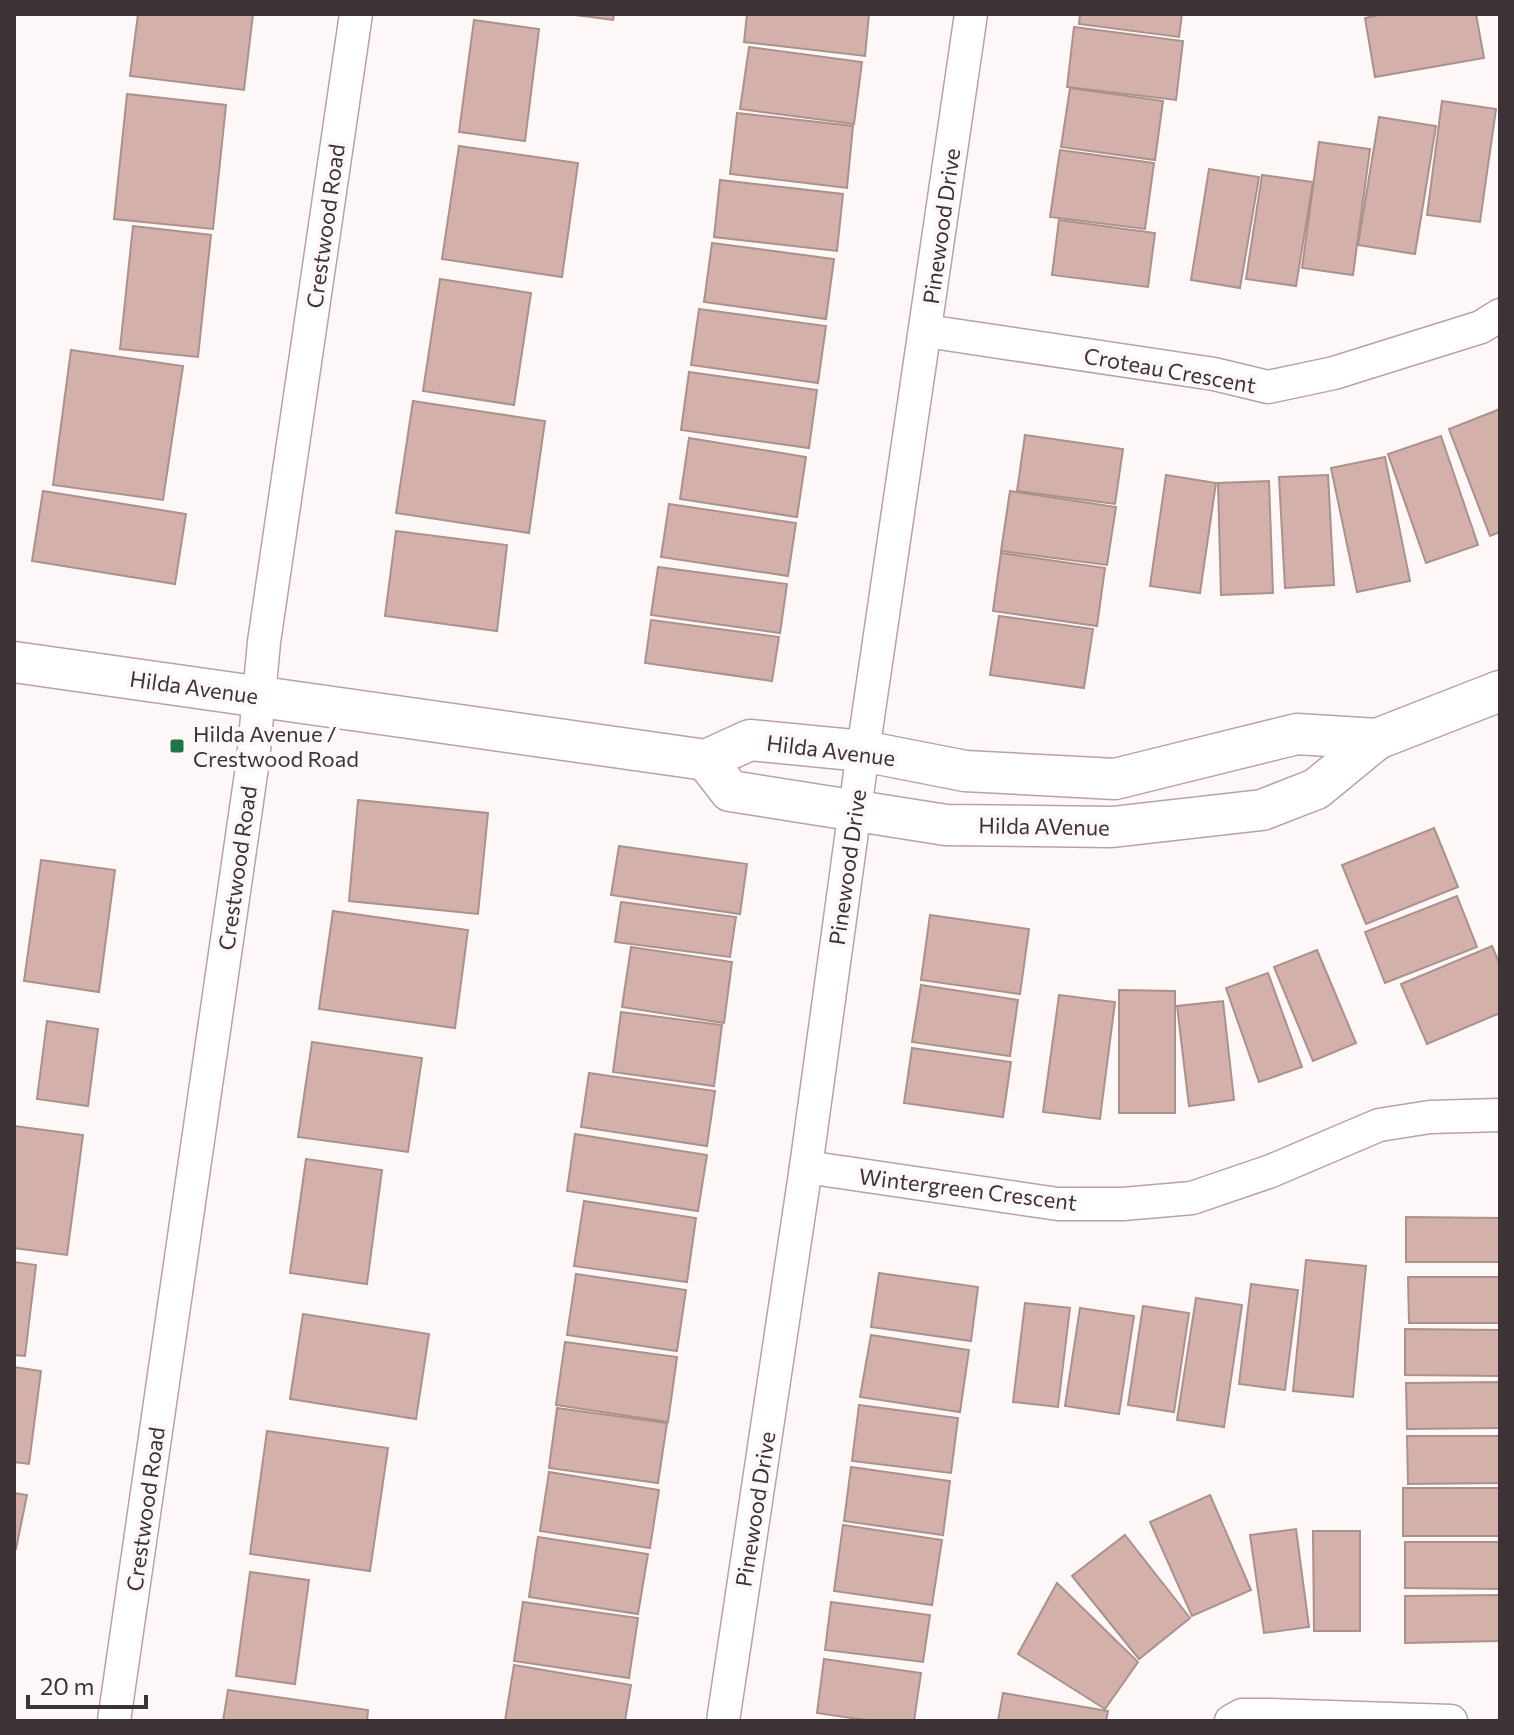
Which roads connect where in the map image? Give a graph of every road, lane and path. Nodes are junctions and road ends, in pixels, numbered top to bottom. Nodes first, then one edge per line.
1 (356, 14) edge
2 (971, 14) edge
3 (1500, 315) edge
4 (926, 331) junction
5 (14, 662) edge
6 (1500, 691) edge
7 (260, 697) junction
8 (1377, 739) junction
9 (863, 751) junction
10 (706, 760) junction
11 (854, 811) junction
12 (1500, 1115) edge
13 (806, 1167) junction
14 (114, 1721) edge
15 (723, 1721) edge
16 (1231, 1721) edge
17 (1451, 1721) edge

1 - 7 street, Crestwood Road
2 - 4 street, Pinewood Drive
3 - 4 street, Croteau Crescent
4 - 9 street, Pinewood Drive
5 - 7 street, Hilda Avenue
6 - 8 street, Hilda Avenue
7 - 10 street, Hilda Avenue
7 - 14 street, Crestwood Road
8 - 9 street, Hilda Avenue
8 - 11 street, Hilda AVenue
9 - 10 street, Hilda Avenue
9 - 11 street, Pinewood Drive
10 - 11 street, Hilda AVenue
11 - 13 street, Pinewood Drive
12 - 13 street, Wintergreen Crescent
13 - 15 street, Pinewood Drive
16 - 17 street

